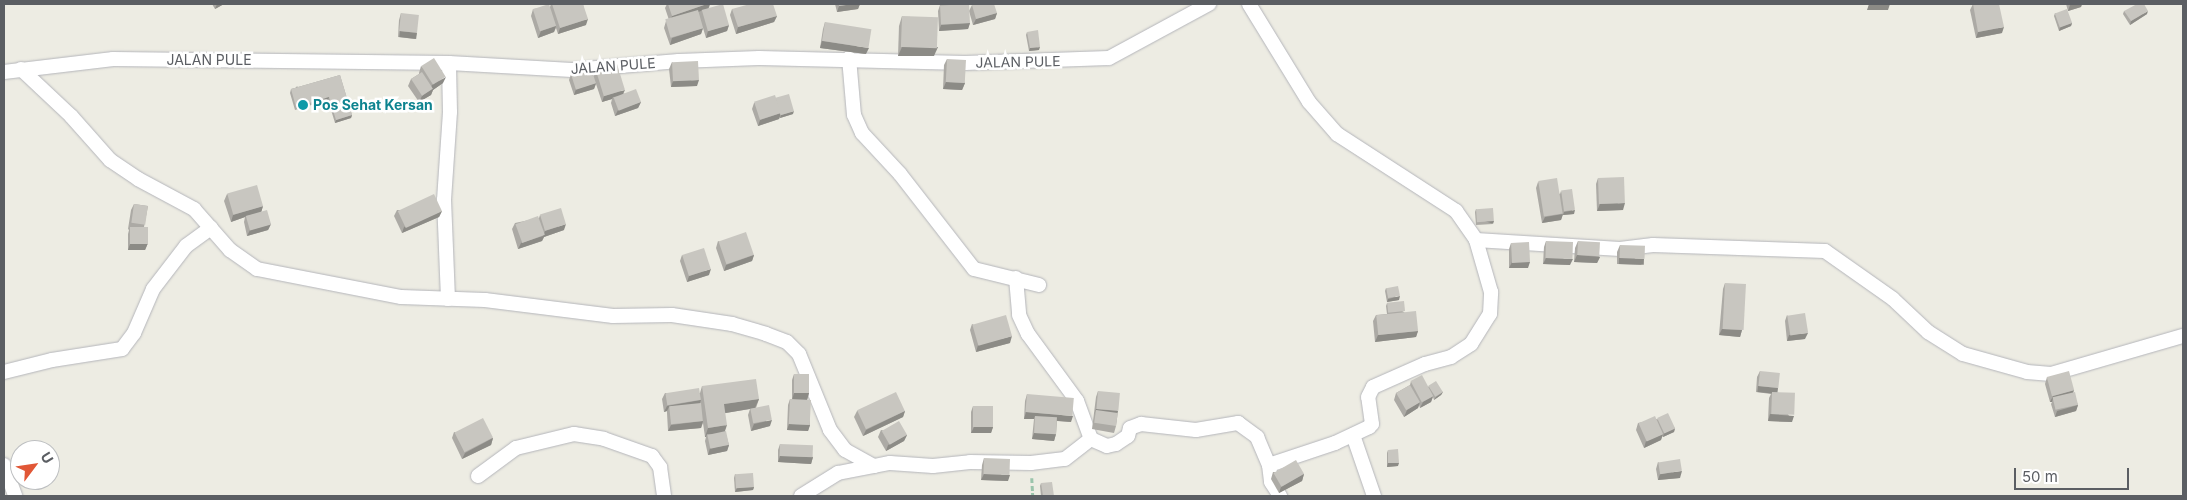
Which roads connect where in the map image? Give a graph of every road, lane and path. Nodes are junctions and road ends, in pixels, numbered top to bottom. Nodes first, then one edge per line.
1 (1209, 4) edge
2 (1248, 4) edge
3 (850, 58) junction
4 (449, 63) junction
5 (22, 69) junction
6 (4, 72) edge
7 (211, 228) junction
8 (1476, 240) junction
9 (1016, 278) junction
10 (1039, 285) dead end
11 (448, 299) junction
12 (2183, 336) edge
13 (4, 372) edge
14 (1353, 435) junction
15 (1091, 439) junction
16 (1031, 463) junction
17 (4, 464) edge
18 (1269, 465) junction
19 (874, 466) junction
20 (478, 476) dead end
21 (15, 496) edge
22 (664, 496) edge
23 (801, 496) edge
24 (1033, 496) edge
25 (1280, 496) edge
26 (1374, 496) edge

1 - 3 street, JALAN PULE
2 - 8 street
3 - 4 street, JALAN PULE
3 - 9 street
4 - 5 street, JALAN PULE
4 - 11 street
5 - 6 street, JALAN PULE
5 - 7 street
7 - 11 street
7 - 13 street
8 - 12 street
8 - 14 street
9 - 10 street
9 - 15 street
11 - 19 street
14 - 18 street
14 - 26 street
15 - 16 street
15 - 18 street
16 - 19 street
16 - 24 path
17 - 21 street
18 - 25 street
19 - 23 street
20 - 22 street

